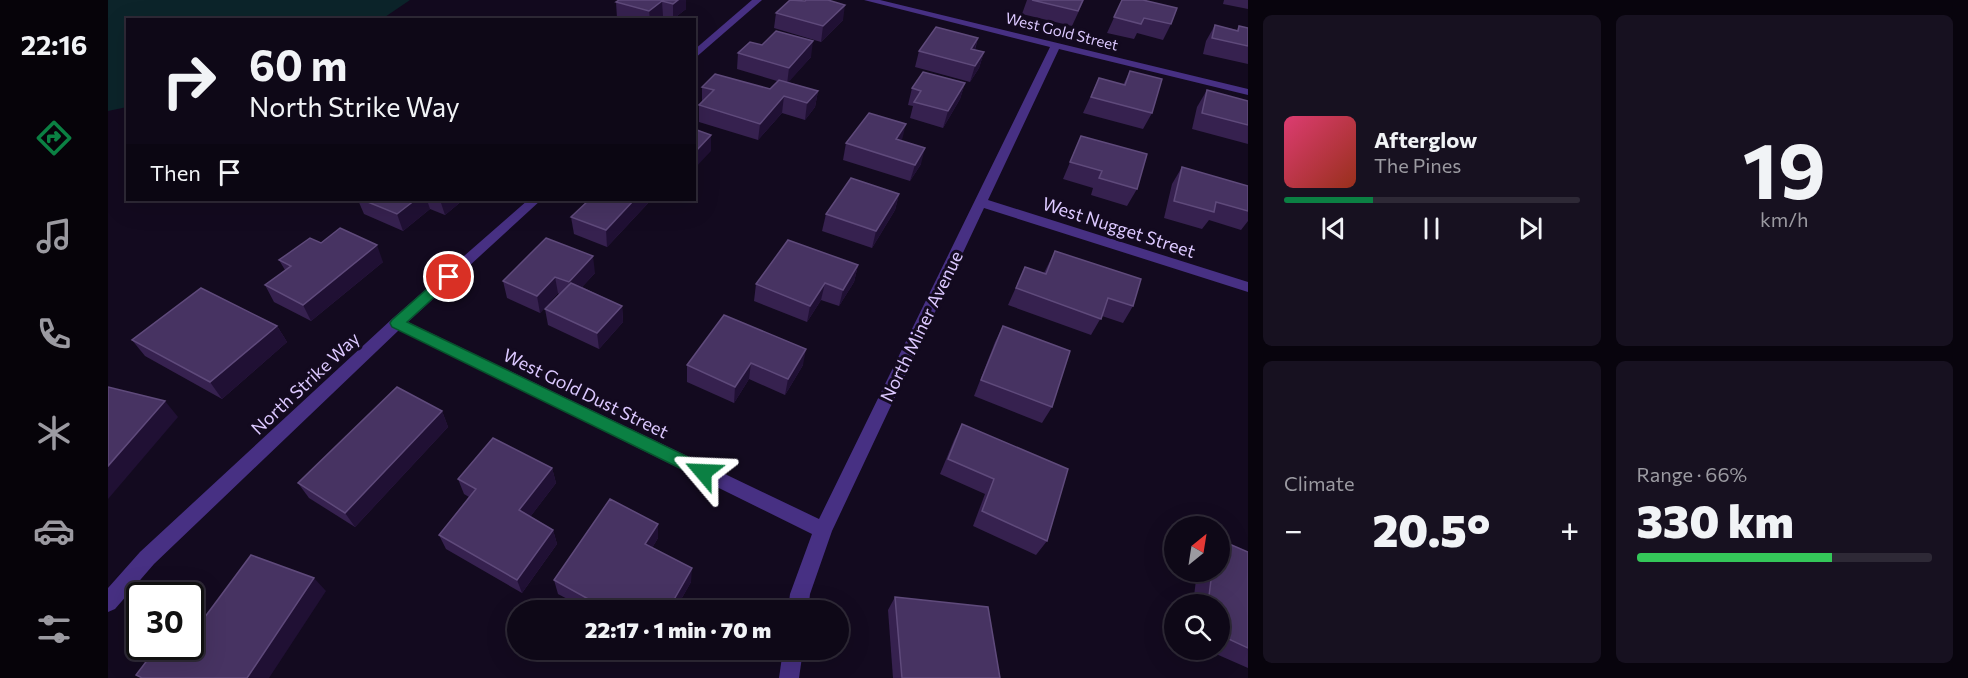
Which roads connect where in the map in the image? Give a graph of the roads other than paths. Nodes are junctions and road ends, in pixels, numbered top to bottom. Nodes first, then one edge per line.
1 (758, 0) edge
2 (868, 0) edge
3 (1056, 45) junction
4 (696, 54) edge
5 (1248, 92) edge
6 (534, 201) edge
7 (980, 202) junction
8 (1248, 286) edge
9 (397, 323) junction
10 (823, 530) junction
11 (799, 600) edge
12 (108, 602) edge
13 (792, 660) edge
14 (789, 678) edge

1 - 4 street
2 - 3 street, West Gold Street
3 - 5 street, West Gold Street
3 - 7 street, North Miner Avenue
6 - 9 street, North Strike Way
7 - 8 street, West Nugget Street
7 - 10 street, North Miner Avenue
9 - 10 street, West Gold Dust Street
9 - 12 street, North Strike Way
10 - 11 street, North Miner Avenue
13 - 14 street

